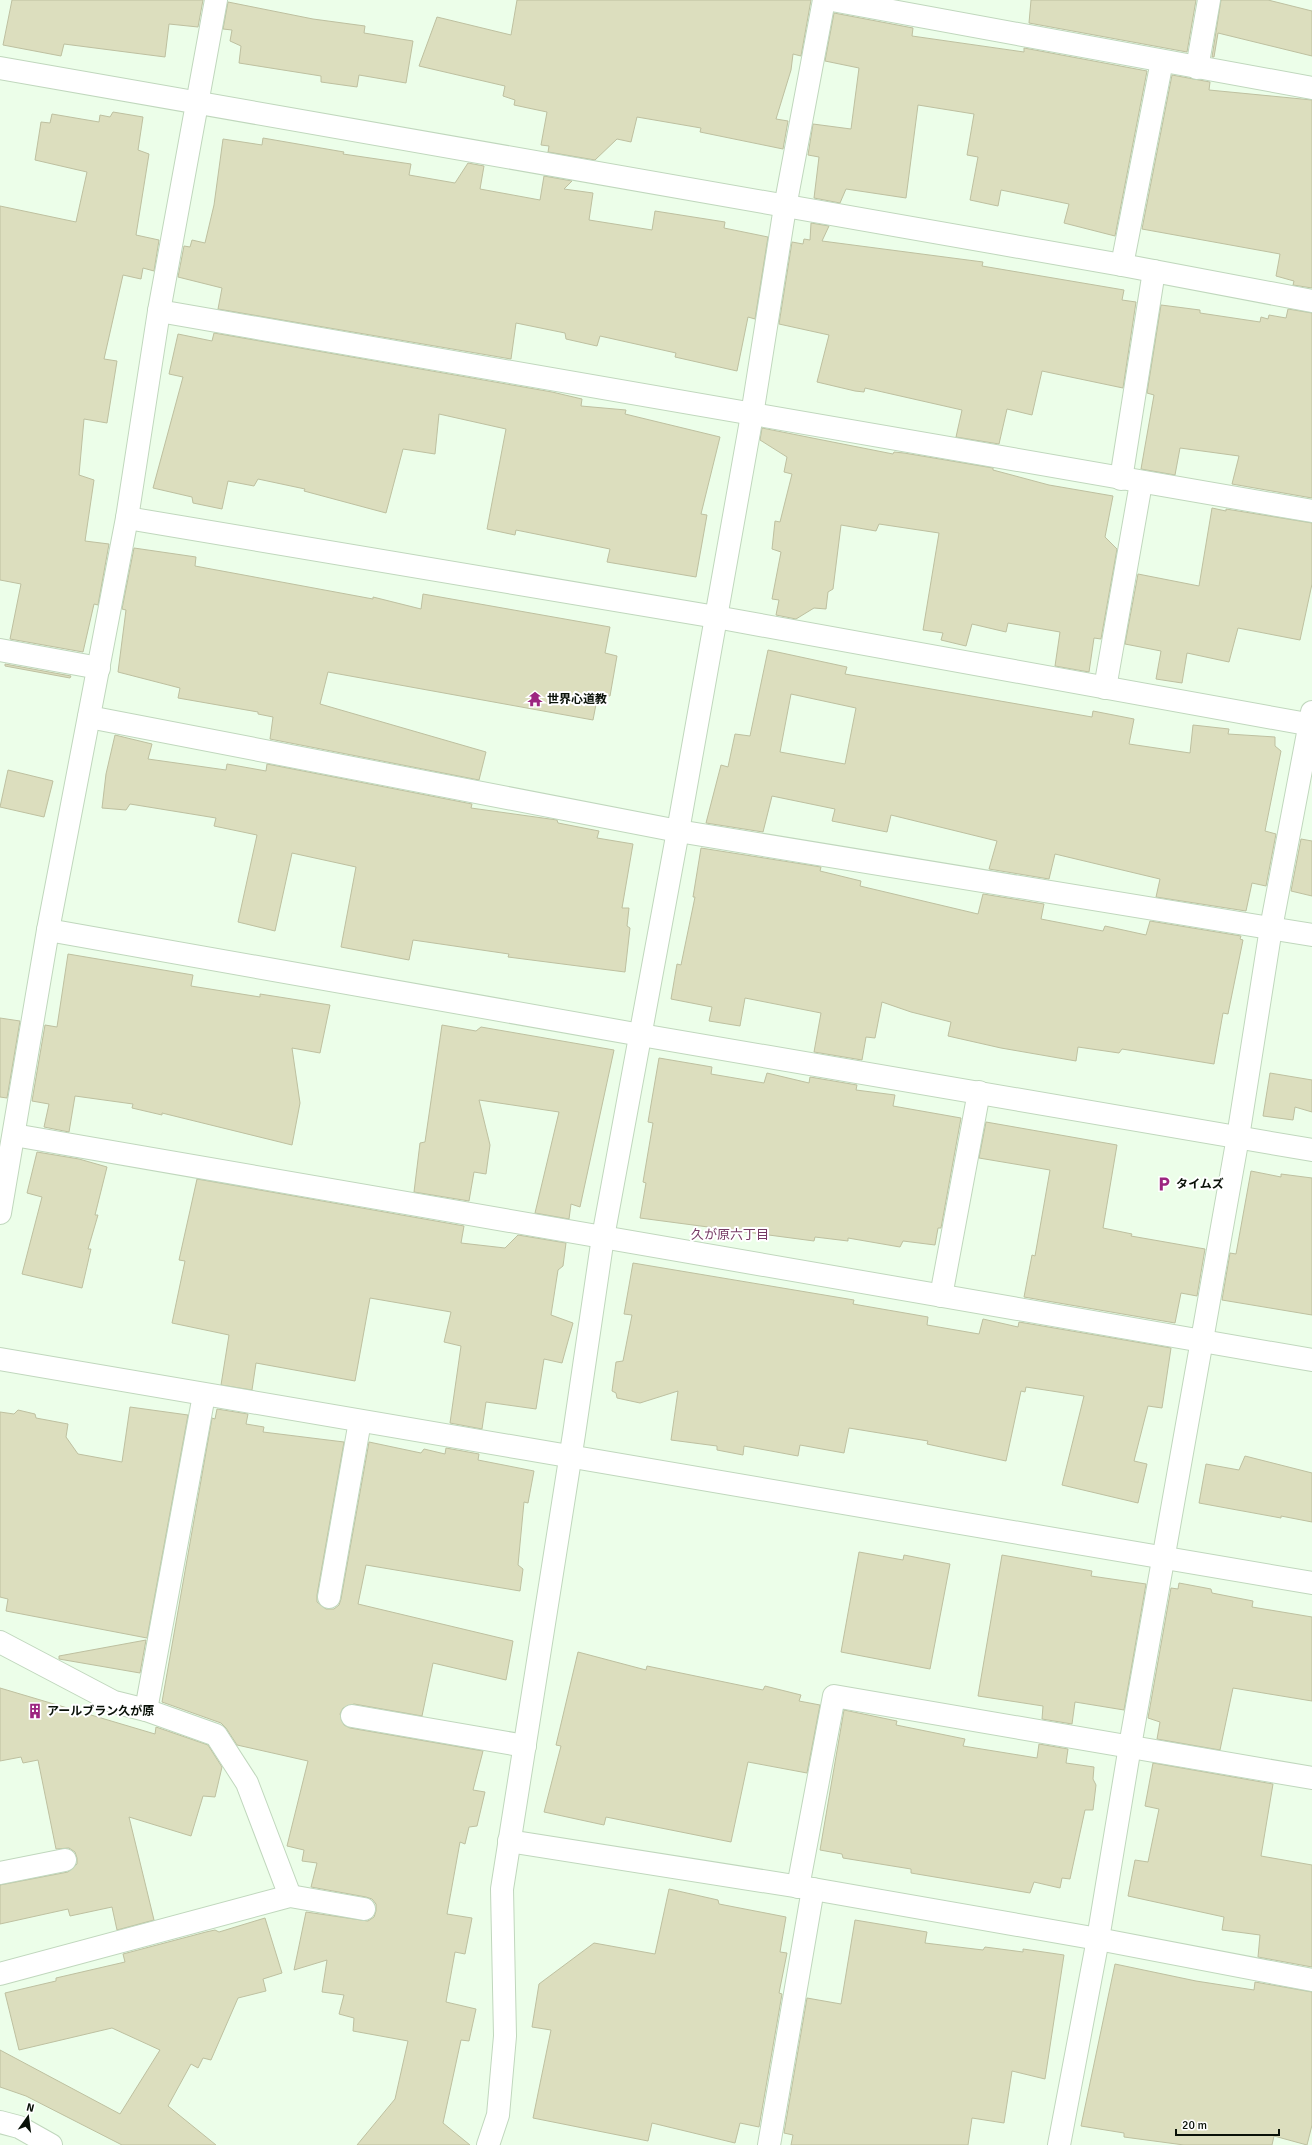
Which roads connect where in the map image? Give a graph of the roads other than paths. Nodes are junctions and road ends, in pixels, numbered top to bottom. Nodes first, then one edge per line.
1 (216, 0) edge
2 (824, 0) edge
3 (832, 0) edge
4 (1209, 0) edge
5 (1162, 61) junction
6 (0, 68) edge
7 (1197, 68) junction
8 (1312, 88) edge
9 (198, 103) junction
10 (785, 207) junction
11 (1122, 265) junction
12 (1154, 271) junction
13 (1312, 301) edge
14 (159, 311) junction
15 (752, 415) junction
16 (1131, 481) junction
17 (1312, 511) edge
18 (127, 518) junction
19 (716, 617) junction
20 (0, 650) edge
21 (99, 668) junction
22 (1105, 688) junction
23 (89, 717) junction
24 (1311, 720) edge
25 (678, 831) junction
26 (1271, 928) junction
27 (48, 930) junction
28 (1312, 935) edge
29 (641, 1035) junction
30 (979, 1092) junction
31 (14, 1135) junction
32 (1238, 1137) junction
33 (1312, 1150) edge
34 (0, 1213) edge
35 (603, 1237) junction
36 (941, 1296) junction
37 (1202, 1342) junction
38 (0, 1359) edge
39 (1312, 1360) edge
40 (204, 1395) junction
41 (360, 1421) junction
42 (571, 1456) junction
43 (1164, 1556) junction
44 (1312, 1583) edge
45 (329, 1597) dead end
46 (0, 1642) edge
47 (146, 1710) junction
48 (352, 1716) dead end
49 (525, 1746) junction
50 (1130, 1746) junction
51 (1312, 1778) edge
52 (509, 1841) junction
53 (65, 1860) dead end
54 (0, 1874) edge
55 (805, 1888) junction
56 (290, 1896) junction
57 (364, 1909) dead end
58 (1098, 1939) junction
59 (0, 1974) edge
60 (1312, 1980) edge
61 (0, 2122) edge
62 (51, 2145) edge
63 (488, 2145) edge
64 (769, 2145) edge
65 (1059, 2145) edge

1 - 9 street
2 - 10 street
3 - 5 street
4 - 7 street
5 - 7 street
5 - 11 street
6 - 9 street
7 - 8 street
9 - 10 street
9 - 14 street
10 - 11 street
10 - 15 street
11 - 12 street
12 - 13 street
12 - 16 street
14 - 15 street
14 - 18 street
15 - 16 street
15 - 19 street
16 - 17 street
16 - 22 street
18 - 19 street
18 - 21 street
19 - 22 street
19 - 25 street
20 - 21 street
21 - 23 street
22 - 24 street
23 - 25 street
23 - 27 street
24 - 26 street
25 - 26 street
25 - 29 street
26 - 28 street
26 - 32 street
27 - 29 street
27 - 31 street
29 - 30 street
29 - 35 street
30 - 32 street
30 - 36 street
31 - 34 street
31 - 35 street
32 - 33 street
32 - 37 street
35 - 36 street
35 - 42 street
36 - 37 street
37 - 39 street
37 - 43 street
38 - 40 street
40 - 41 street
40 - 47 street
41 - 42 street
41 - 45 street
42 - 43 street
42 - 49 street
43 - 44 street
43 - 50 street
46 - 47 street
47 - 56 street
48 - 49 street
49 - 52 street
50 - 51 street
50 - 55 street
50 - 58 street
52 - 55 street
52 - 63 street
53 - 54 street
55 - 58 street
55 - 64 street
56 - 57 street
56 - 59 street
58 - 60 street
58 - 65 street
61 - 62 street

